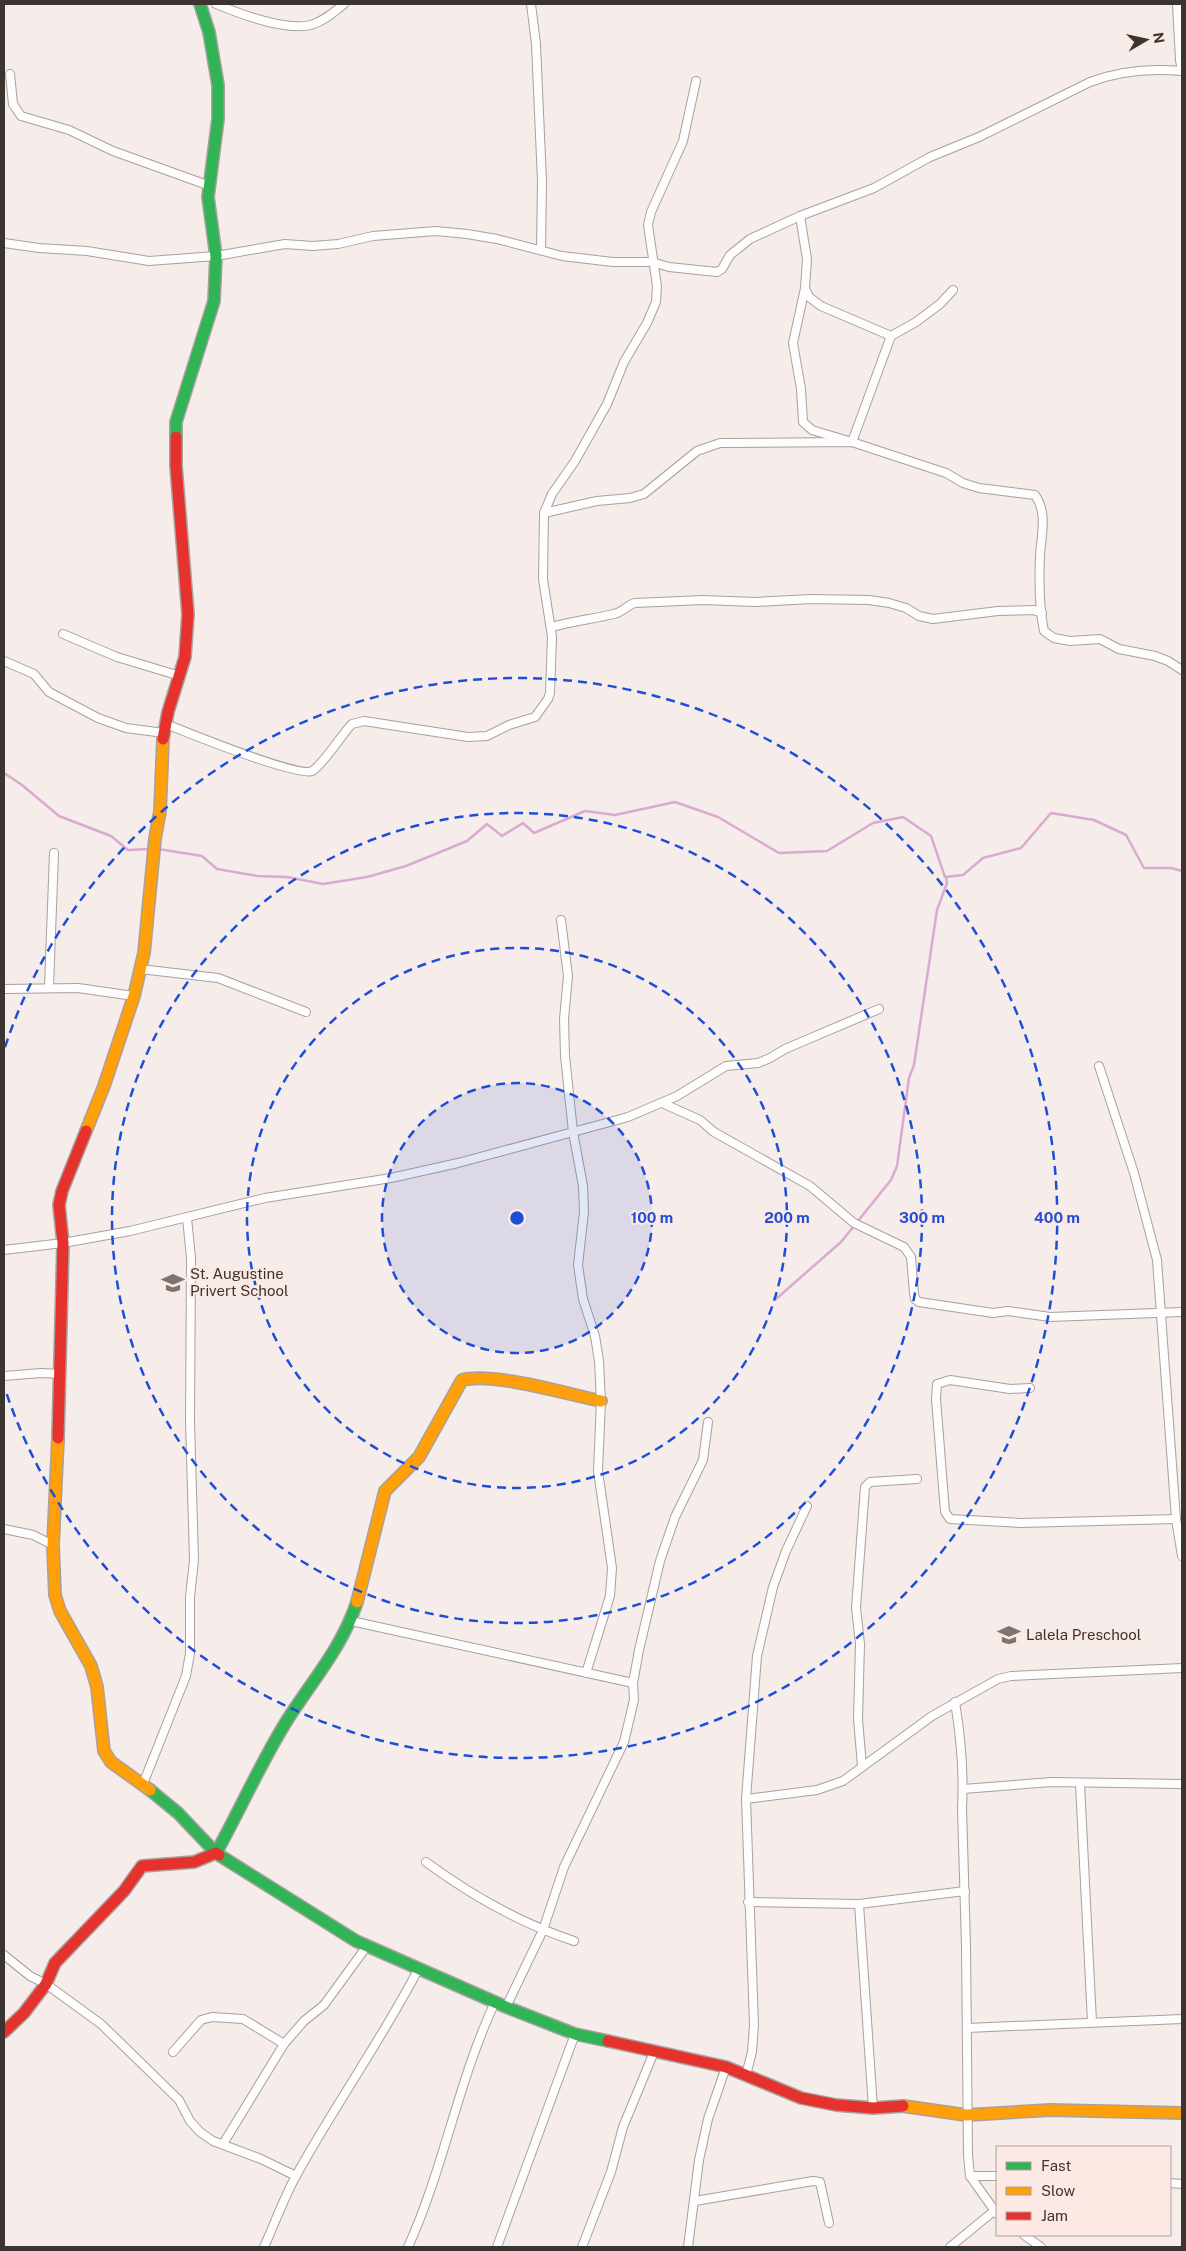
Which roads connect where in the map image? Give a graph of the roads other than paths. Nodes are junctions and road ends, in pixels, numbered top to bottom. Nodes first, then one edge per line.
1 (200, 4) edge
2 (216, 4) edge
3 (344, 4) edge
4 (531, 4) edge
5 (1177, 4) edge
6 (1182, 71) edge
7 (10, 74) dead end
8 (696, 81) dead end
9 (210, 186) junction
10 (800, 216) junction
11 (4, 243) edge
12 (541, 250) junction
13 (216, 256) junction
14 (652, 262) junction
15 (804, 288) junction
16 (953, 290) dead end
17 (891, 336) junction
18 (852, 442) junction
19 (544, 513) junction
20 (1042, 613) junction
21 (552, 627) junction
22 (62, 634) dead end
23 (4, 661) edge
24 (1182, 670) edge
25 (180, 676) junction
26 (165, 728) junction
27 (54, 854) dead end
28 (561, 920) dead end
29 (140, 968) junction
30 (49, 987) junction
31 (4, 989) edge
32 (134, 996) junction
33 (879, 1009) dead end
34 (306, 1012) dead end
35 (1099, 1066) dead end
36 (662, 1103) junction
37 (573, 1132) junction
38 (187, 1218) junction
39 (63, 1243) junction
40 (4, 1250) edge
41 (1182, 1312) edge
42 (1160, 1315) junction
43 (61, 1374) junction
44 (4, 1376) edge
45 (1030, 1388) dead end
46 (601, 1402) junction
47 (708, 1422) dead end
48 (917, 1479) dead end
49 (807, 1506) dead end
50 (1176, 1519) junction
51 (4, 1529) edge
52 (53, 1545) junction
53 (1182, 1556) edge
54 (351, 1621) junction
55 (1182, 1668) edge
56 (586, 1673) junction
57 (633, 1683) junction
58 (954, 1702) junction
59 (862, 1766) junction
60 (143, 1784) junction
61 (1080, 1784) junction
62 (1182, 1784) edge
63 (963, 1789) junction
64 (746, 1799) junction
65 (216, 1853) junction
66 (426, 1862) dead end
67 (965, 1892) junction
68 (748, 1902) junction
69 (860, 1904) junction
70 (543, 1930) junction
71 (574, 1941) dead end
72 (367, 1946) junction
73 (4, 1955) edge
74 (419, 1968) junction
75 (46, 1984) junction
76 (495, 2002) junction
77 (506, 2007) junction
78 (1182, 2019) edge
79 (1092, 2022) junction
80 (966, 2028) junction
81 (4, 2032) edge
82 (575, 2034) junction
83 (284, 2044) junction
84 (173, 2052) dead end
85 (654, 2052) junction
86 (726, 2067) junction
87 (746, 2075) junction
88 (873, 2108) junction
89 (1182, 2113) edge
90 (966, 2115) junction
91 (223, 2144) junction
92 (296, 2176) junction
93 (970, 2176) junction
94 (996, 2176) edge
95 (695, 2201) junction
96 (996, 2213) edge
97 (829, 2223) dead end
98 (1026, 2236) edge
99 (264, 2247) edge
100 (408, 2247) edge
101 (497, 2247) edge
102 (582, 2247) edge
103 (688, 2247) edge
104 (950, 2247) edge
105 (1042, 2247) edge

1 - 9 street
2 - 3 street
4 - 12 street
5 - 6 street
6 - 10 street
7 - 9 street
8 - 14 street
9 - 13 street
10 - 14 street
10 - 15 street
11 - 13 street
12 - 13 street
12 - 14 street
13 - 25 street
14 - 19 street
15 - 17 street
15 - 18 street
16 - 17 street
17 - 18 street
18 - 19 street
18 - 20 street
19 - 21 street
20 - 21 street
20 - 24 street
21 - 26 street
22 - 25 street
23 - 26 street
25 - 26 street
26 - 29 street
27 - 30 street
28 - 37 street
29 - 32 street
29 - 34 street
30 - 31 street
30 - 32 street
32 - 39 street
33 - 36 street
35 - 42 street
36 - 37 street
36 - 42 street
37 - 38 street
37 - 46 street
38 - 39 street
38 - 60 street
39 - 40 street
39 - 43 street
41 - 42 street
42 - 50 street
43 - 44 street
43 - 52 street
45 - 50 street
46 - 54 street
46 - 56 street
47 - 57 street
48 - 59 street
49 - 64 street
50 - 53 street
51 - 52 street
52 - 60 street
54 - 56 street
54 - 65 street
55 - 58 street
56 - 57 street
57 - 70 street
58 - 59 street
58 - 63 street
59 - 64 street
60 - 65 street
61 - 62 street
61 - 63 street
61 - 79 street
63 - 67 street
64 - 68 street
65 - 72 street
65 - 75 street
66 - 70 street
67 - 69 street
67 - 80 street
68 - 69 street
68 - 87 street
69 - 88 street
70 - 71 street
70 - 77 street
72 - 74 street
72 - 83 street
73 - 75 street
74 - 76 street
74 - 92 street
75 - 81 street
75 - 91 street
76 - 77 street
76 - 100 street
77 - 82 street
78 - 79 street
79 - 80 street
80 - 90 street
82 - 85 street
82 - 101 street
83 - 84 street
83 - 91 street
85 - 86 street
85 - 102 street
86 - 87 street
86 - 95 street
87 - 88 street
88 - 90 street
89 - 90 street
90 - 93 street
91 - 92 street
92 - 99 street
93 - 94 street
93 - 96 street
95 - 97 street
95 - 103 street
96 - 104 street
98 - 105 street

